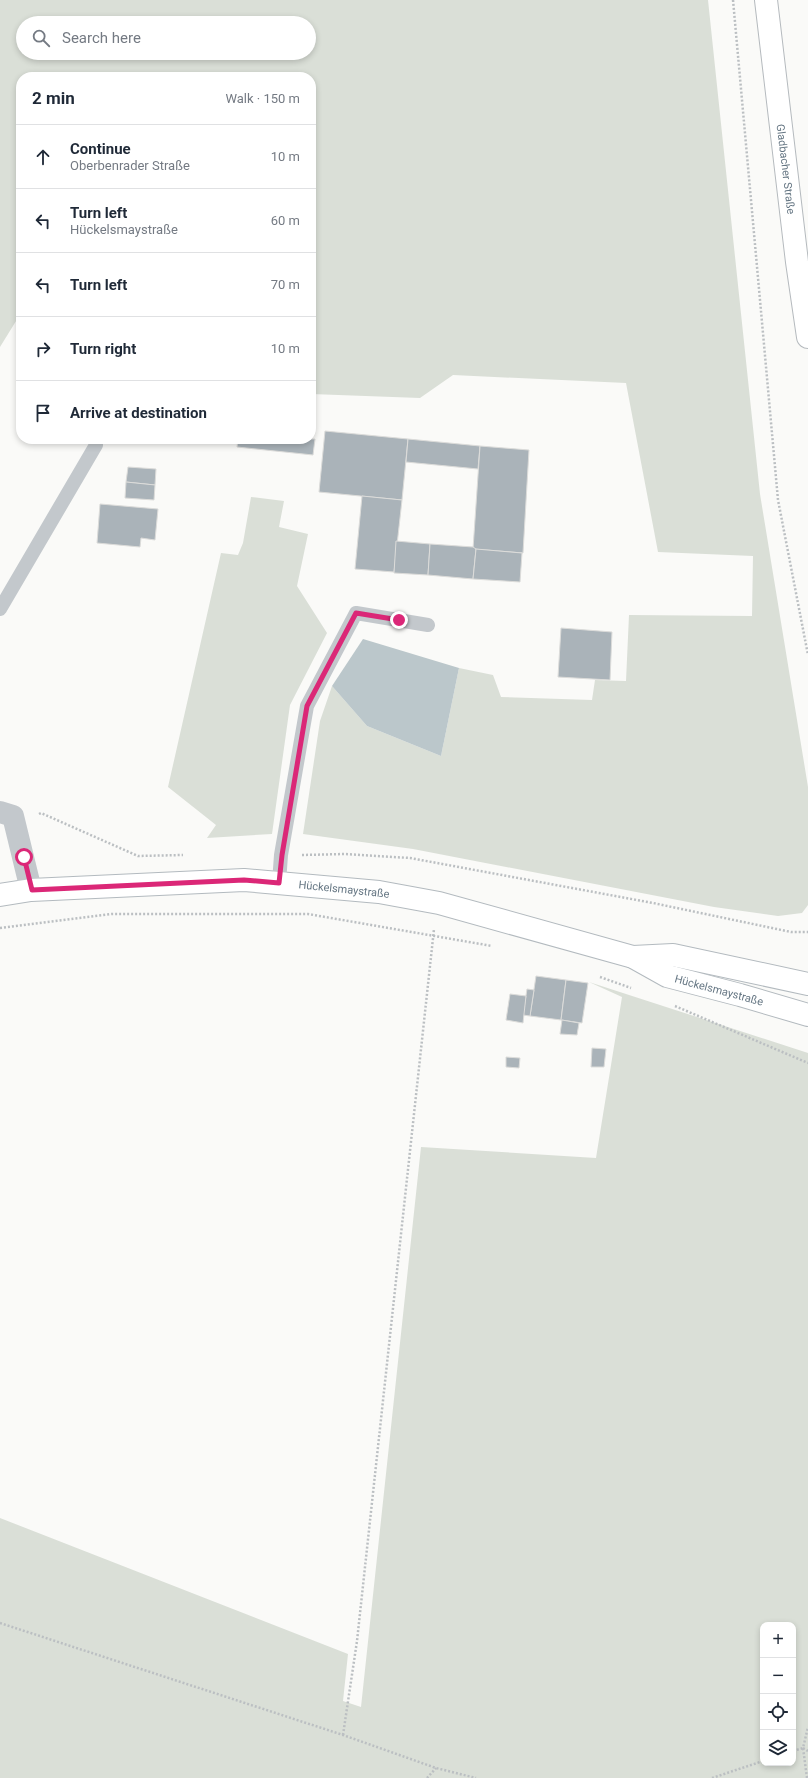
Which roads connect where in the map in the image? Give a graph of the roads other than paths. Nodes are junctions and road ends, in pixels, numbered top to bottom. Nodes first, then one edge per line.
1 (766, 0) edge
2 (808, 337) edge
3 (96, 445) dead end
4 (0, 609) edge
5 (428, 625) dead end
6 (0, 812) edge
7 (279, 883) junction
8 (32, 890) junction
9 (0, 895) edge
10 (632, 957) junction
11 (808, 984) edge
12 (808, 1015) edge

1 - 2 main road, Gladbacher Straße
3 - 4 lane
5 - 7 lane
6 - 8 street
7 - 8 main road, Hückelsmaystraße
7 - 10 main road, Hückelsmaystraße
8 - 9 main road, Hückelsmaystraße
10 - 11 main road, Hückelsmaystraße
10 - 12 main road, Hückelsmaystraße

